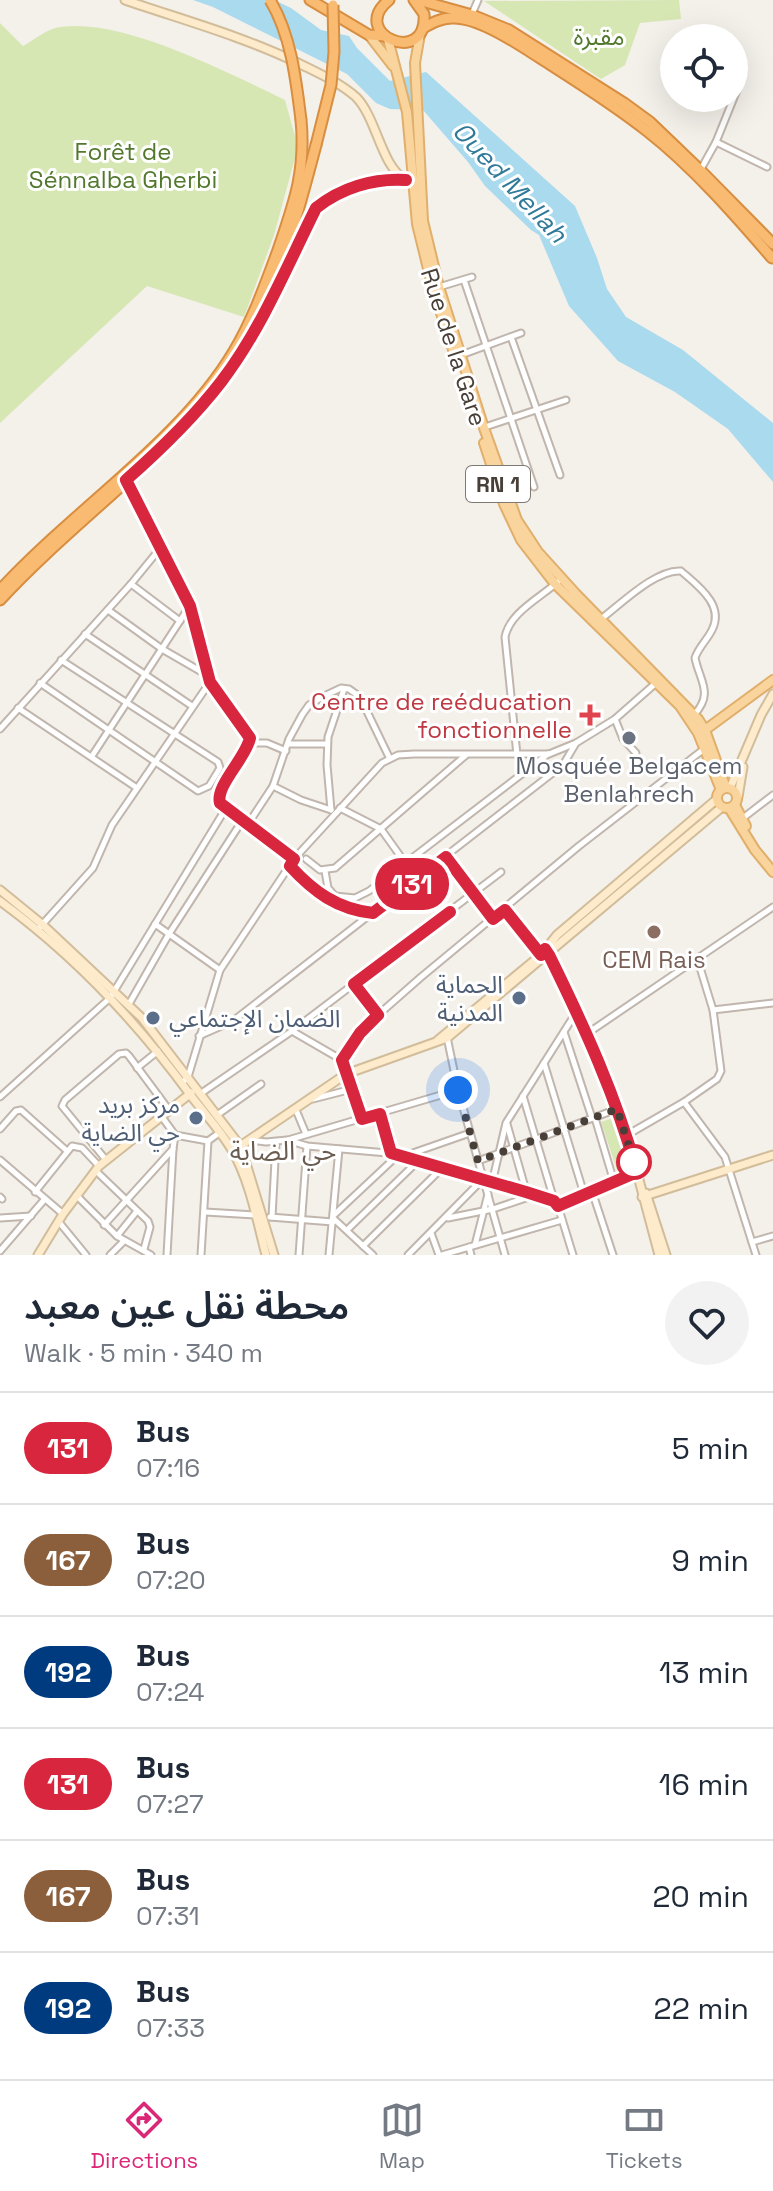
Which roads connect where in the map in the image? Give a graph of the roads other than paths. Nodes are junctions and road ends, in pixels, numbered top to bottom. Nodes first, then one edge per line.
1 (125, 0) edge
2 (270, 0) edge
3 (310, 0) edge
4 (389, 0) edge
5 (416, 0) edge
6 (478, 0) edge
7 (333, 3) edge
8 (472, 15) junction
9 (422, 31) junction
10 (369, 35) junction
11 (386, 38) junction
12 (396, 71) junction
13 (728, 112) edge
14 (716, 142) junction
15 (767, 167) dead end
16 (700, 170) junction
17 (413, 180) junction
18 (773, 244) edge
19 (773, 259) edge
20 (472, 277) dead end
21 (464, 280) junction
22 (439, 287) junction
23 (259, 321) junction
24 (521, 333) dead end
25 (511, 337) junction
26 (486, 345) junction
27 (461, 355) junction
28 (566, 400) dead end
29 (536, 409) junction
30 (511, 418) junction
31 (484, 428) junction
32 (560, 475) dead end
33 (124, 477) junction
34 (534, 487) dead end
35 (162, 546) junction
36 (558, 581) junction
37 (131, 584) junction
38 (0, 590) edge
39 (0, 600) edge
40 (190, 606) junction
41 (108, 610) junction
42 (601, 619) junction
43 (180, 621) junction
44 (85, 634) junction
45 (162, 649) junction
46 (61, 660) junction
47 (145, 675) junction
48 (209, 679) junction
49 (658, 680) junction
50 (773, 680) edge
51 (40, 683) junction
52 (344, 689) junction
53 (773, 694) edge
54 (128, 701) junction
55 (192, 706) junction
56 (18, 708) junction
57 (694, 715) junction
58 (615, 719) junction
59 (0, 729) edge
60 (705, 730) junction
61 (109, 731) junction
62 (173, 734) junction
63 (249, 743) junction
64 (576, 743) junction
65 (288, 744) junction
66 (327, 744) junction
67 (705, 749) junction
68 (286, 751) junction
69 (636, 753) dead end
70 (467, 754) junction
71 (549, 754) junction
72 (521, 755) junction
73 (92, 756) junction
74 (389, 757) junction
75 (154, 762) junction
76 (525, 773) junction
77 (273, 786) junction
78 (137, 788) junction
79 (773, 795) edge
80 (727, 798) junction
81 (226, 808) junction
82 (336, 810) junction
83 (742, 819) junction
84 (245, 822) junction
85 (381, 829) junction
86 (446, 857) junction
87 (294, 859) junction
88 (306, 859) dead end
89 (406, 864) junction
90 (290, 866) junction
91 (773, 869) edge
92 (325, 871) junction
93 (501, 872) dead end
94 (0, 890) edge
95 (474, 893) junction
96 (0, 901) edge
97 (773, 907) edge
98 (505, 910) junction
99 (373, 913) junction
100 (493, 919) junction
101 (155, 924) junction
102 (40, 928) junction
103 (169, 934) junction
104 (545, 953) junction
105 (697, 960) junction
106 (220, 970) junction
107 (354, 984) junction
108 (112, 994) junction
109 (773, 1003) edge
110 (129, 1004) junction
111 (713, 1010) junction
112 (577, 1011) junction
113 (378, 1015) junction
114 (292, 1031) junction
115 (564, 1032) junction
116 (588, 1033) junction
117 (199, 1036) junction
118 (446, 1036) junction
119 (158, 1051) junction
120 (342, 1060) junction
121 (544, 1063) junction
122 (137, 1068) junction
123 (346, 1074) junction
124 (185, 1080) junction
125 (261, 1084) dead end
126 (352, 1089) junction
127 (458, 1090) junction
128 (195, 1092) junction
129 (523, 1096) junction
130 (0, 1097) edge
131 (308, 1101) junction
132 (684, 1102) junction
133 (617, 1109) junction
134 (169, 1110) junction
135 (296, 1110) junction
136 (380, 1114) junction
137 (217, 1115) junction
138 (161, 1116) junction
139 (593, 1118) junction
140 (362, 1119) junction
141 (506, 1123) junction
142 (0, 1129) edge
143 (564, 1129) junction
144 (219, 1133) junction
145 (470, 1133) junction
146 (306, 1134) junction
147 (175, 1135) junction
148 (627, 1135) junction
149 (251, 1140) junction
150 (287, 1140) junction
151 (535, 1140) junction
152 (208, 1141) junction
153 (276, 1142) junction
154 (307, 1146) junction
155 (513, 1147) junction
156 (173, 1149) junction
157 (237, 1149) junction
158 (339, 1149) junction
159 (67, 1151) junction
160 (391, 1153) junction
161 (402, 1154) junction
162 (498, 1154) junction
163 (773, 1155) edge
164 (0, 1160) edge
165 (106, 1160) junction
166 (418, 1160) junction
167 (478, 1161) junction
168 (442, 1168) junction
169 (729, 1168) junction
170 (98, 1169) junction
171 (637, 1172) junction
172 (486, 1182) junction
173 (614, 1182) junction
174 (592, 1191) junction
175 (35, 1192) junction
176 (526, 1192) junction
177 (489, 1193) junction
178 (644, 1193) junction
179 (584, 1194) junction
180 (76, 1195) junction
181 (536, 1195) junction
182 (44, 1200) junction
183 (125, 1200) junction
184 (556, 1203) junction
185 (493, 1209) junction
186 (137, 1211) junction
187 (484, 1211) junction
188 (205, 1212) junction
189 (31, 1216) junction
190 (264, 1217) junction
191 (0, 1218) edge
192 (60, 1218) junction
193 (301, 1218) junction
194 (445, 1218) junction
195 (333, 1219) junction
196 (562, 1220) junction
197 (104, 1225) junction
198 (347, 1230) junction
199 (431, 1233) junction
200 (117, 1236) junction
201 (773, 1236) edge
202 (501, 1239) junction
203 (124, 1241) junction
204 (752, 1242) junction
205 (363, 1246) junction
206 (472, 1246) junction
207 (144, 1249) junction
208 (0, 1251) edge
209 (331, 1254) edge
210 (38, 1255) edge
211 (86, 1255) edge
212 (110, 1255) edge
213 (151, 1255) edge
214 (167, 1255) edge
215 (201, 1255) edge
216 (266, 1255) edge
217 (274, 1255) edge
218 (299, 1255) edge
219 (373, 1255) edge
220 (408, 1255) edge
221 (441, 1255) edge
222 (471, 1255) edge
223 (505, 1255) edge
224 (573, 1255) edge
225 (613, 1255) edge
226 (659, 1255) edge
227 (666, 1255) edge
228 (756, 1255) edge

1 - 17 main road
2 - 33 highway, bridge
3 - 10 highway
4 - 11 highway
5 - 8 highway
5 - 9 highway
6 - 8 street
7 - 23 highway, bridge
8 - 16 highway
9 - 11 highway
9 - 17 main road, Rue de la Gare / RN 1
9 - 19 highway
10 - 11 highway
10 - 12 main road
11 - 12 main road, RN 1
12 - 17 main road, Rue de la Gare / RN 1
13 - 14 street
14 - 15 street
14 - 16 street
16 - 18 highway
17 - 22 main road, Rue de la Gare / RN 1
17 - 23 highway
17 - 36 main road, Rue de la Gare / RN 1
20 - 21 street
21 - 22 street
21 - 26 street
22 - 27 main road, Rue de la Gare / RN 1
23 - 33 highway
24 - 25 street
25 - 26 street
25 - 29 street
26 - 27 street
26 - 30 street
27 - 31 main road, Rue de la Gare / RN 1
28 - 29 street
29 - 30 street
29 - 32 street
30 - 31 street
30 - 34 street
31 - 36 main road, Rue de la Gare / RN 1
33 - 35 street
33 - 38 highway
33 - 39 highway
35 - 37 street
35 - 40 street
36 - 42 main road, Rue de la Gare / RN 1
36 - 49 main road, Rue de la Gare / RN 1
36 - 72 street
37 - 41 street
37 - 43 street
40 - 43 street
40 - 48 street
41 - 44 street
41 - 45 street
42 - 49 main road, Rue de la Gare / RN 1
42 - 57 street
43 - 45 street
44 - 46 street
44 - 47 street
45 - 47 street
45 - 48 street
46 - 51 street
46 - 54 street
47 - 54 street
47 - 55 street
48 - 55 street
48 - 63 street
49 - 57 main road, Rue de la Gare / RN 1
49 - 58 street
49 - 67 main road, Rue de la Gare / RN 1
50 - 60 main road
51 - 56 street
51 - 61 street
52 - 65 street
52 - 66 street
52 - 74 street
53 - 80 main road
54 - 61 street
54 - 62 street
55 - 62 street
56 - 59 street
56 - 73 street
57 - 60 main road, Rue de la Gare / RN 1
58 - 64 street
58 - 69 street
60 - 80 main road, Rue de la Gare / RN 1
61 - 73 street
61 - 75 street
62 - 75 street
62 - 75 street
63 - 68 street
63 - 81 street
64 - 71 street
64 - 86 street
65 - 66 street
65 - 68 street
66 - 82 street
67 - 80 main road, Rue de la Gare / RN 1
67 - 98 street
68 - 77 street
70 - 72 street
70 - 74 street
70 - 85 street
71 - 72 street
71 - 76 street
72 - 76 street
73 - 78 street
74 - 82 street
75 - 78 street
76 - 89 street
77 - 82 street
77 - 84 street
78 - 102 street
79 - 83 street
80 - 83 main road, RN 1
80 - 91 main road, RN 1
80 - 104 main road
81 - 84 street
81 - 101 street
82 - 85 street
82 - 87 street
83 - 91 main road, RN 1
84 - 87 street
84 - 103 street
85 - 89 street
85 - 92 street
86 - 95 street
86 - 99 street
87 - 90 street
88 - 92 street
89 - 92 street
90 - 99 street
90 - 106 street
93 - 95 street
94 - 102 main road
95 - 100 street
95 - 107 street
96 - 102 main road
97 - 105 street
98 - 100 street
98 - 104 street
99 - 117 street
100 - 113 street
101 - 103 street
101 - 108 street
102 - 108 main road
103 - 106 street
103 - 110 street
104 - 112 main road
104 - 118 main road
105 - 111 street
105 - 116 street
106 - 117 street
107 - 113 street
107 - 114 street
108 - 110 main road
108 - 119 main road
108 - 130 street
109 - 111 street
110 - 124 main road
111 - 132 street
112 - 115 street
112 - 116 main road
113 - 120 street
114 - 120 street
114 - 128 street
115 - 121 street
115 - 139 street
116 - 133 main road
117 - 124 street
118 - 123 main road
118 - 127 street
119 - 122 street
119 - 124 main road
120 - 123 street
121 - 129 street
121 - 143 street
122 - 134 street
122 - 165 street
123 - 126 street
123 - 131 main road
124 - 128 main road
125 - 137 street
126 - 131 street
126 - 140 street
127 - 136 street
127 - 145 street
128 - 134 main road
128 - 137 main road
128 - 144 main road
129 - 141 street
129 - 151 street
131 - 135 main road
132 - 148 street
132 - 169 street
133 - 139 street
133 - 148 main road
134 - 138 main road
135 - 146 street
135 - 149 main road
136 - 140 street
136 - 160 street
137 - 157 main road
138 - 147 street
138 - 165 main road
139 - 143 street
139 - 173 street
140 - 146 street
141 - 155 street
141 - 162 street
142 - 159 street
143 - 151 street
143 - 179 street
144 - 152 street
144 - 157 main road
145 - 161 street
145 - 167 street
146 - 150 street
147 - 152 street
147 - 156 street
148 - 171 main road
149 - 153 street
149 - 157 main road
150 - 153 street
150 - 154 street
151 - 155 street
151 - 184 street
152 - 188 street
153 - 190 street
154 - 158 street
154 - 193 street
155 - 162 street
155 - 176 street
156 - 183 street
156 - 214 street
157 - 190 main road
158 - 160 street
158 - 195 street
159 - 170 street
159 - 175 street
160 - 161 street
161 - 166 street
161 - 195 street
162 - 167 street
162 - 172 street
163 - 169 main road
164 - 175 street
165 - 170 main road
166 - 168 street
166 - 198 street
167 - 172 street
168 - 172 street
168 - 205 street
169 - 178 main road
169 - 204 street
170 - 180 main road
170 - 183 street
171 - 173 street
171 - 178 main road
172 - 176 street
172 - 177 street
172 - 194 street
173 - 174 street
174 - 179 street
174 - 225 street
175 - 182 street
176 - 181 street
177 - 185 street
177 - 187 street
178 - 226 main road
178 - 227 main road
179 - 184 street
180 - 192 main road
180 - 197 street
181 - 184 street
181 - 185 street
182 - 189 street
182 - 192 street
183 - 186 street
183 - 197 street
184 - 196 street
185 - 187 street
185 - 202 street
186 - 200 street
186 - 207 street
187 - 194 street
187 - 206 street
188 - 190 street
188 - 215 street
189 - 191 street
189 - 208 street
190 - 193 street
190 - 216 main road
190 - 217 main road
192 - 210 main road
192 - 211 street
193 - 195 street
193 - 218 street
194 - 199 street
195 - 198 street
195 - 209 street
196 - 202 street
196 - 224 street
197 - 200 street
198 - 205 street
199 - 220 street
199 - 221 street
200 - 203 street
201 - 204 street
202 - 206 street
202 - 223 street
203 - 207 street
203 - 212 street
204 - 228 street
205 - 219 street
206 - 221 street
206 - 222 street
207 - 213 street

